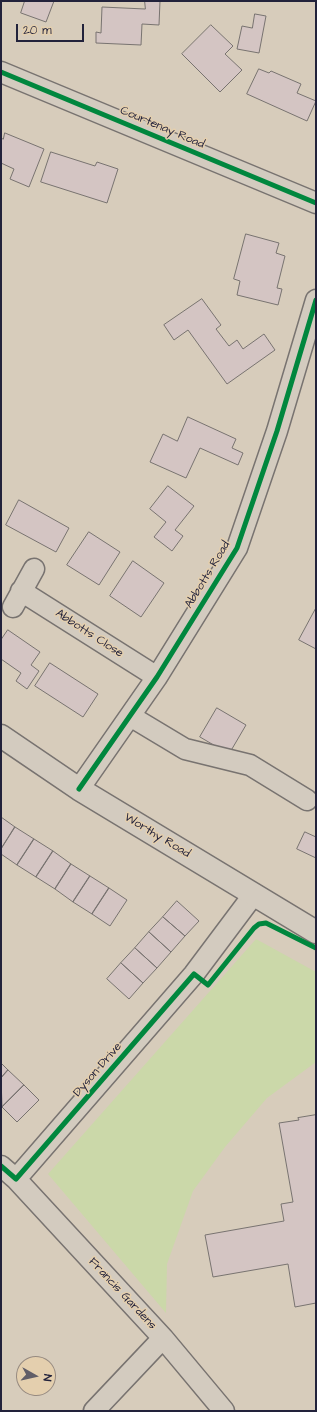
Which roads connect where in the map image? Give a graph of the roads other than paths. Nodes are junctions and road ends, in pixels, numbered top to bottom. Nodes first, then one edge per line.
1 (1, 72) edge
2 (316, 204) edge
3 (316, 300) edge
4 (34, 569) dead end
5 (157, 677) junction
6 (130, 716) junction
7 (1, 736) edge
8 (79, 789) junction
9 (307, 800) dead end
10 (254, 894) junction
11 (316, 932) edge
12 (1, 1166) edge
13 (16, 1179) junction
14 (163, 1338) junction
15 (94, 1411) edge
16 (224, 1411) edge

1 - 2 street, Courtenay Road
3 - 5 street, Abbotts Road
4 - 5 street, Abbotts Close
5 - 6 street, Abbotts Road
6 - 8 street, Abbotts Road
6 - 9 street
7 - 8 main road, Worthy Road
8 - 10 main road, Worthy Road
10 - 11 main road, Worthy Road
10 - 13 street, Dyson Drive
12 - 13 street, Francis Gardens
13 - 14 street, Francis Gardens
14 - 15 street
14 - 16 street, Francis Gardens

